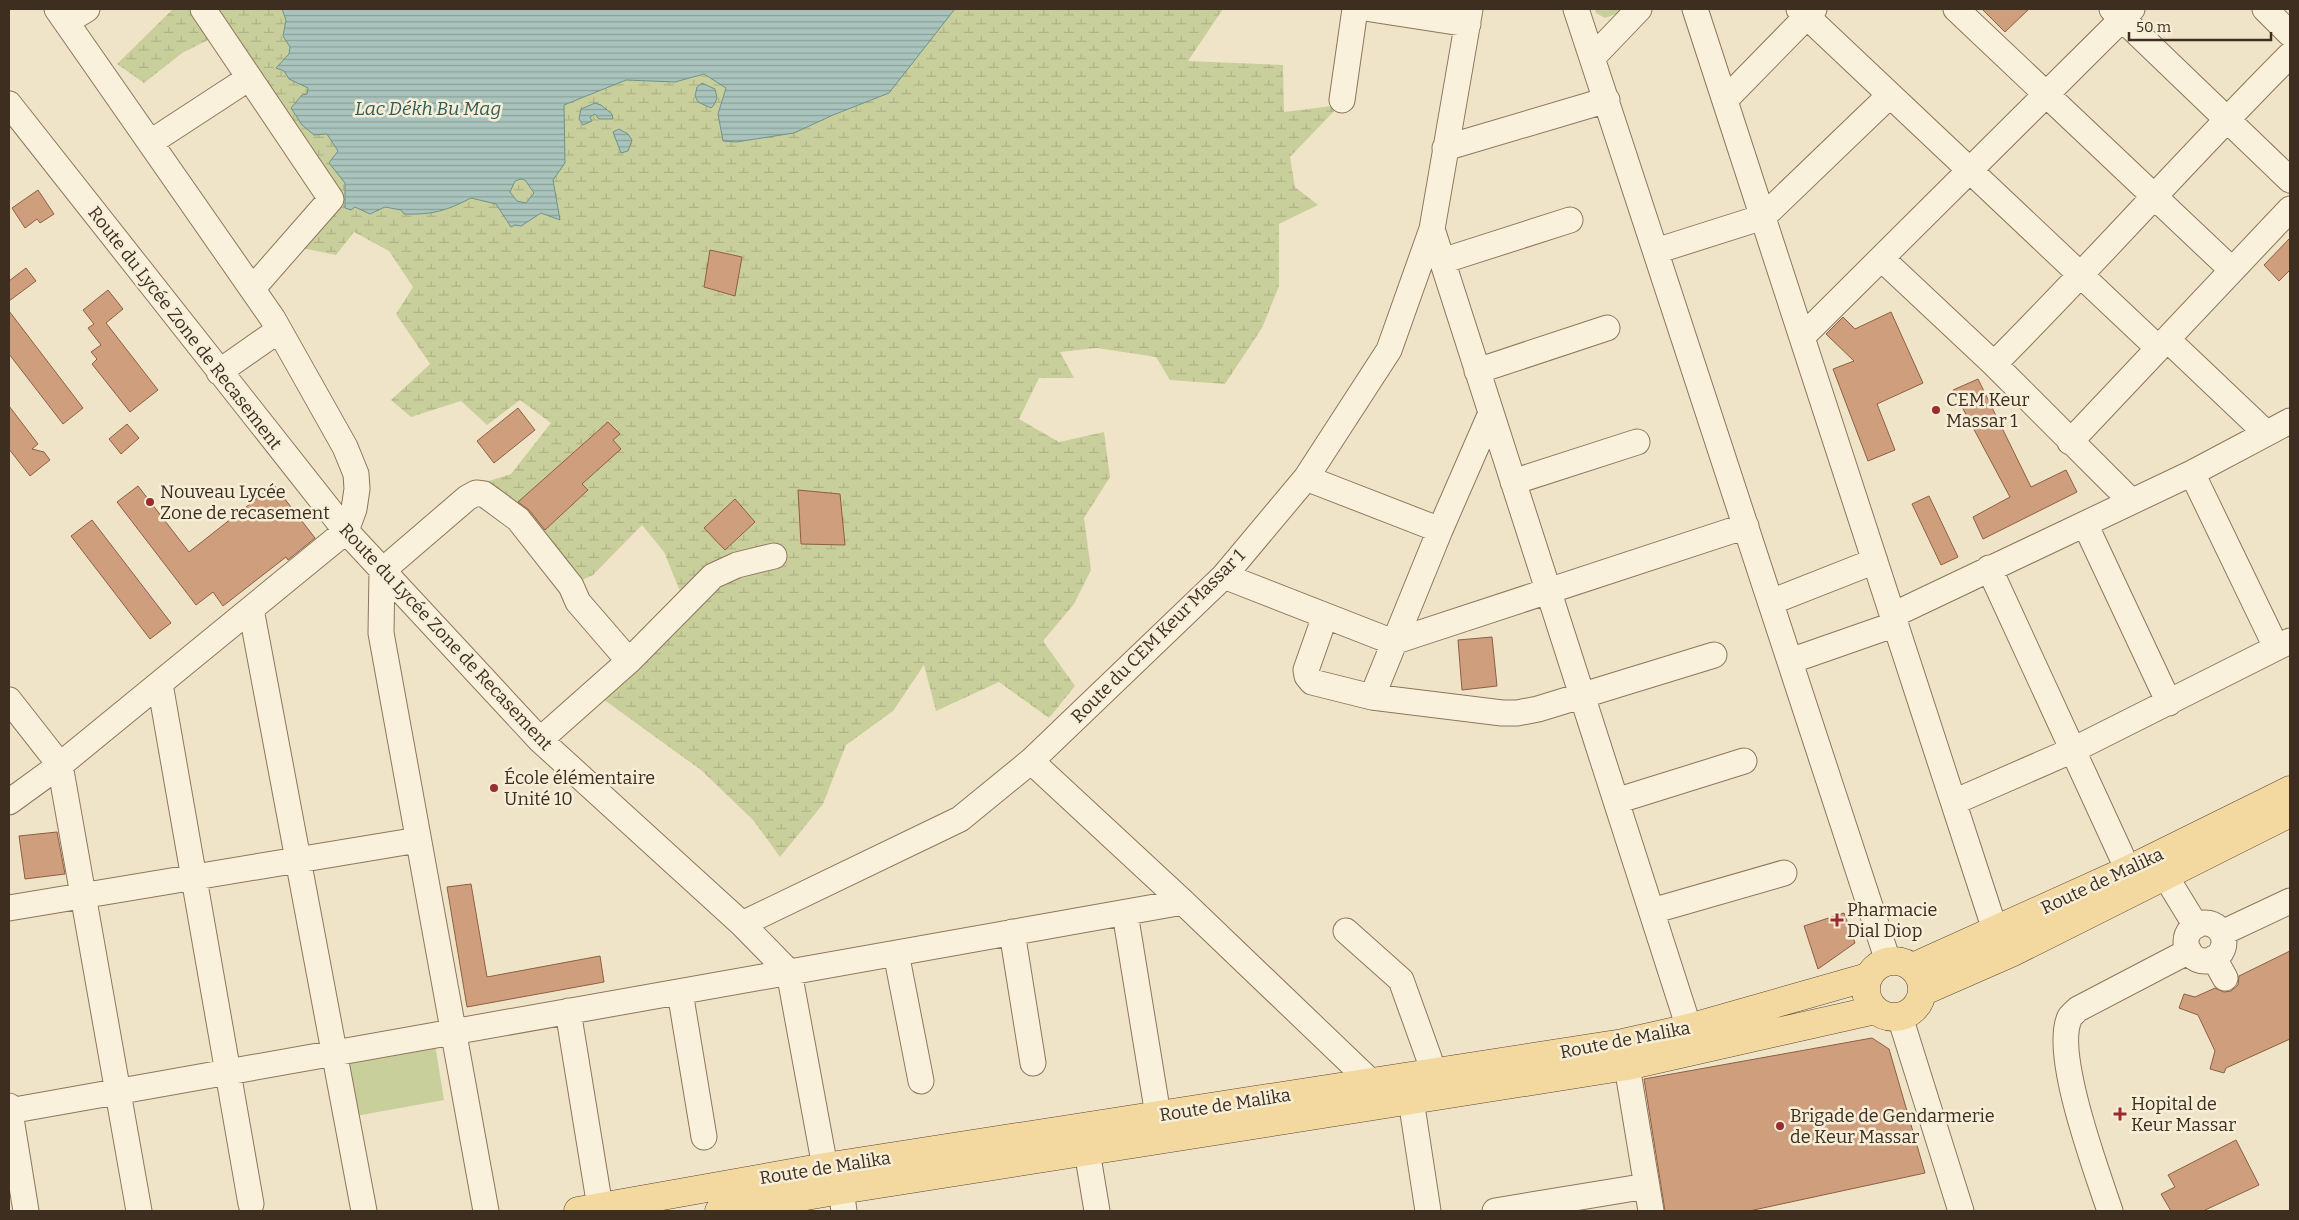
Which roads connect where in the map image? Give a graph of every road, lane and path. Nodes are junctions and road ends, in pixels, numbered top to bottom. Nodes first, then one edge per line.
1 (87, 9) edge
2 (203, 9) edge
3 (1355, 9) edge
4 (1371, 9) edge
5 (1576, 9) edge
6 (1639, 9) edge
7 (1696, 9) edge
8 (1956, 9) edge
9 (2264, 9) edge
10 (1807, 11) edge
11 (2122, 12) edge
12 (62, 16) edge
13 (1469, 16) edge
14 (2290, 34) edge
15 (2290, 56) edge
16 (1593, 57) junction
17 (250, 78) junction
18 (1890, 94) junction
19 (2046, 94) junction
20 (1342, 100) dead end
21 (1607, 100) junction
22 (1725, 100) junction
23 (9, 104) edge
24 (2227, 119) junction
25 (151, 142) junction
26 (1445, 148) junction
27 (1971, 170) junction
28 (2290, 180) edge
29 (2155, 197) junction
30 (2290, 209) edge
31 (1763, 217) junction
32 (1570, 220) dead end
33 (1432, 229) junction
34 (1656, 252) junction
35 (1882, 259) junction
36 (1442, 261) junction
37 (2232, 270) junction
38 (2082, 276) junction
39 (253, 288) junction
40 (1607, 328) dead end
41 (279, 330) junction
42 (1802, 337) junction
43 (2162, 343) junction
44 (1994, 364) junction
45 (1477, 371) junction
46 (219, 372) junction
47 (1491, 414) junction
48 (2283, 427) edge
49 (1638, 442) dead end
50 (2070, 442) junction
51 (2192, 473) junction
52 (1306, 478) junction
53 (1513, 482) junction
54 (2131, 501) junction
55 (2085, 524) junction
56 (1746, 526) junction
57 (1440, 530) junction
58 (346, 532) junction
59 (774, 556) dead end
60 (1875, 561) junction
61 (1989, 568) junction
62 (382, 571) junction
63 (1224, 576) junction
64 (1548, 591) junction
65 (1771, 602) junction
66 (251, 609) junction
67 (1325, 616) junction
68 (1894, 619) junction
69 (1393, 642) junction
70 (2283, 644) edge
71 (1714, 655) dead end
72 (629, 661) junction
73 (1790, 661) junction
74 (160, 684) junction
75 (1582, 696) junction
76 (1372, 697) junction
77 (9, 700) edge
78 (2169, 703) junction
79 (540, 740) junction
80 (2072, 750) junction
81 (1744, 761) dead end
82 (1030, 762) junction
83 (60, 765) junction
84 (2290, 790) edge
85 (1616, 801) junction
86 (9, 802) edge
87 (1954, 802) junction
88 (2290, 812) edge
89 (418, 840) junction
90 (299, 858) junction
91 (2128, 870) junction
92 (1784, 872) dead end
93 (194, 876) junction
94 (2166, 876) junction
95 (84, 897) junction
96 (2290, 901) edge
97 (1183, 902) junction
98 (9, 908) edge
99 (1652, 911) junction
100 (1125, 912) junction
101 (742, 924) junction
102 (2196, 926) junction
103 (1995, 930) junction
104 (1346, 931) dead end
105 (1012, 932) junction
106 (2222, 933) junction
107 (2189, 951) junction
108 (896, 953) junction
109 (789, 972) junction
110 (1898, 974) junction
111 (680, 992) junction
112 (568, 1011) junction
113 (1887, 1013) junction
114 (1690, 1028) junction
115 (453, 1032) junction
116 (334, 1053) junction
117 (1033, 1063) dead end
118 (1627, 1066) junction
119 (228, 1072) junction
120 (1434, 1072) junction
121 (921, 1081) dead end
122 (1371, 1082) junction
123 (118, 1091) junction
124 (1411, 1100) junction
125 (9, 1109) edge
126 (1158, 1116) junction
127 (704, 1136) dead end
128 (1087, 1151) junction
129 (825, 1167) junction
130 (1646, 1186) junction
131 (842, 1201) edge
132 (251, 1204) dead end
133 (1531, 1208) edge
134 (589, 1209) edge
135 (729, 1210) edge
136 (26, 1211) edge
137 (139, 1211) edge
138 (364, 1211) edge
139 (486, 1211) edge
140 (1097, 1211) edge
141 (1428, 1211) edge
142 (1495, 1211) edge
143 (1650, 1211) edge
144 (1961, 1211) edge
145 (2110, 1211) edge

1 - 12 street
2 - 17 street
3 - 20 street
4 - 13 street
5 - 16 street
6 - 16 street
7 - 22 street
8 - 19 street
9 - 14 street
10 - 18 street
10 - 22 street
11 - 19 street
11 - 24 street
12 - 25 street
13 - 26 street, Route du CEM Keur Massar 1
15 - 24 street
16 - 21 street
17 - 25 street
17 - 39 street
18 - 27 street
18 - 31 street
19 - 27 street
19 - 29 street
21 - 26 street
21 - 34 street
22 - 31 street
23 - 46 street, Route du Lycée Zone de Recasement
24 - 28 street
24 - 29 street
25 - 39 street
26 - 33 street, Route du CEM Keur Massar 1
27 - 35 street
27 - 38 street
29 - 37 street
29 - 38 street
30 - 37 street
31 - 34 street
31 - 42 street
32 - 36 street
33 - 36 street
33 - 52 street, Route du CEM Keur Massar 1
34 - 56 street
35 - 42 street
35 - 44 street
36 - 45 street
37 - 43 street
38 - 43 street
38 - 44 street
39 - 41 street
40 - 45 street
41 - 46 street
41 - 58 street
42 - 60 street
43 - 48 street
43 - 50 street
44 - 50 street
45 - 47 street
46 - 58 street, Route du Lycée Zone de Recasement
47 - 53 street
47 - 57 street
48 - 51 street
49 - 53 street
50 - 54 street
51 - 54 street
51 - 70 street
52 - 57 street
52 - 63 street, Route du CEM Keur Massar 1
53 - 64 street
54 - 55 street
55 - 61 street
55 - 78 street
56 - 64 street
56 - 65 street
57 - 69 street
58 - 62 street, Route du Lycée Zone de Recasement
58 - 66 street
59 - 72 street
60 - 65 street
60 - 68 street
61 - 68 street
61 - 80 street
62 - 72 street
62 - 79 street, Route du Lycée Zone de Recasement
62 - 89 street
63 - 67 street
63 - 82 street, Route du CEM Keur Massar 1
64 - 69 street
64 - 75 street
65 - 73 street
66 - 74 street
66 - 90 street
67 - 69 street
67 - 76 street
68 - 73 street
68 - 87 street
69 - 76 street
70 - 78 street
71 - 75 street
72 - 79 street
73 - 110 street
74 - 83 street
74 - 93 street
75 - 76 street
75 - 85 street
77 - 83 street
78 - 80 street
79 - 101 street, Route du Lycée Zone de Recasement
80 - 87 street
80 - 91 street
81 - 85 street
82 - 97 street
82 - 101 street, Route du CEM Keur Massar 1
83 - 86 street
83 - 95 street
84 - 91 main road, Route de Malika
85 - 99 street
87 - 103 street
88 - 94 main road, Route de Malika
89 - 90 street
89 - 115 street
90 - 93 street
90 - 116 street
91 - 103 main road, Route de Malika
92 - 99 street
93 - 95 street
93 - 119 street
94 - 102 street
94 - 110 main road, Route de Malika
95 - 98 street
95 - 123 street
96 - 106 street
97 - 100 street
97 - 122 street
99 - 114 street
100 - 105 street
100 - 126 street
101 - 109 street, Route du Lycée Zone de Recasement
102 - 106 street
102 - 107 street
103 - 110 main road, Route de Malika
104 - 120 street
105 - 108 street
105 - 117 street
106 - 107 street
107 - 145 street
108 - 109 street
108 - 121 street
109 - 111 street
109 - 129 street
110 - 113 main road
110 - 113 main road
110 - 114 main road, Route de Malika
111 - 112 street
111 - 127 street
112 - 115 street
112 - 134 street
113 - 118 main road, Route de Malika
113 - 144 street
114 - 120 main road, Route de Malika
115 - 116 street
115 - 139 street
116 - 119 street
116 - 138 street
118 - 124 main road, Route de Malika
118 - 130 street
119 - 123 street
119 - 132 street
120 - 122 main road, Route de Malika
122 - 126 main road, Route de Malika
123 - 125 street
123 - 137 street
124 - 128 main road, Route de Malika
124 - 141 street
125 - 136 street
126 - 129 main road, Route de Malika
128 - 131 main road, Route de Malika
128 - 140 street
129 - 134 main road, Route de Malika
130 - 133 street
130 - 143 street
131 - 135 main road, Route de Malika
133 - 142 street

